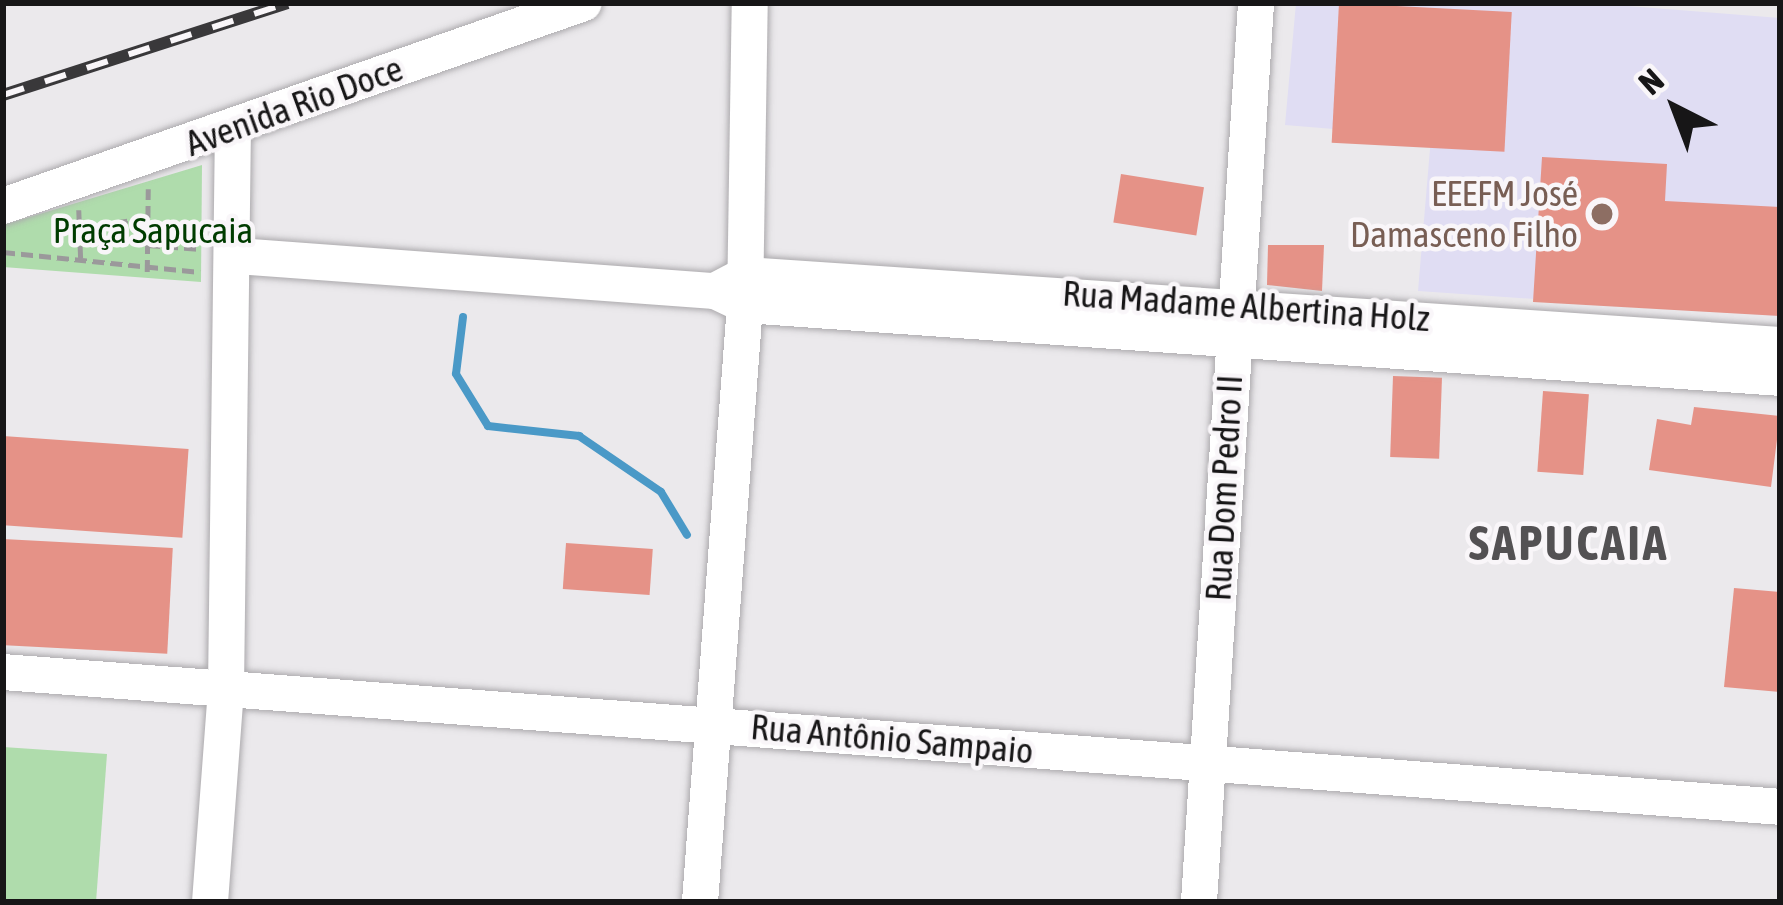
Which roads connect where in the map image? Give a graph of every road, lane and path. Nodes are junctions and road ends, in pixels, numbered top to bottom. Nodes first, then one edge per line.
1 (584, 3) edge
2 (750, 3) edge
3 (1256, 3) edge
4 (233, 128) junction
5 (166, 184) dead end
6 (149, 189) junction
7 (132, 194) dead end
8 (97, 205) dead end
9 (3, 206) edge
10 (79, 210) junction
11 (60, 216) dead end
12 (148, 218) junction
13 (80, 228) junction
14 (201, 231) dead end
15 (148, 244) junction
16 (3, 252) edge
17 (219, 253) junction
18 (81, 263) junction
19 (147, 272) junction
20 (735, 290) junction
21 (1232, 321) junction
22 (1522, 342) junction
23 (1780, 345) edge
24 (1780, 378) edge
25 (3, 672) edge
26 (226, 688) junction
27 (717, 725) junction
28 (1211, 764) junction
29 (1780, 807) edge
30 (211, 902) edge
31 (700, 902) edge
32 (1199, 902) edge

1 - 4 street, Avenida Rio Doce
2 - 20 street
3 - 21 street, Rua Dom Pedro II
4 - 9 street, Avenida Rio Doce
4 - 17 street
5 - 6 path
6 - 7 path
6 - 12 path
8 - 10 path
10 - 11 path
10 - 13 path
12 - 13 path
12 - 15 path
13 - 18 path
14 - 17 path
15 - 17 path
15 - 19 path
16 - 18 path
17 - 19 path
17 - 20 street, Rua Madame Albertina Holz
17 - 26 street
18 - 19 path
20 - 21 street, Rua Madame Albertina Holz
20 - 27 street
21 - 22 street, Rua Madame Albertina Holz
21 - 28 street, Rua Dom Pedro II
22 - 23 street, Rua Madame Albertina Holz
22 - 24 street, Rua Madame Albertina Holz
25 - 26 street, Rua Antônio Sampaio
26 - 27 street, Rua Antônio Sampaio
26 - 30 street
27 - 28 street, Rua Antônio Sampaio
27 - 31 street
28 - 29 street, Rua Antônio Sampaio
28 - 32 street, Rua Dom Pedro II

